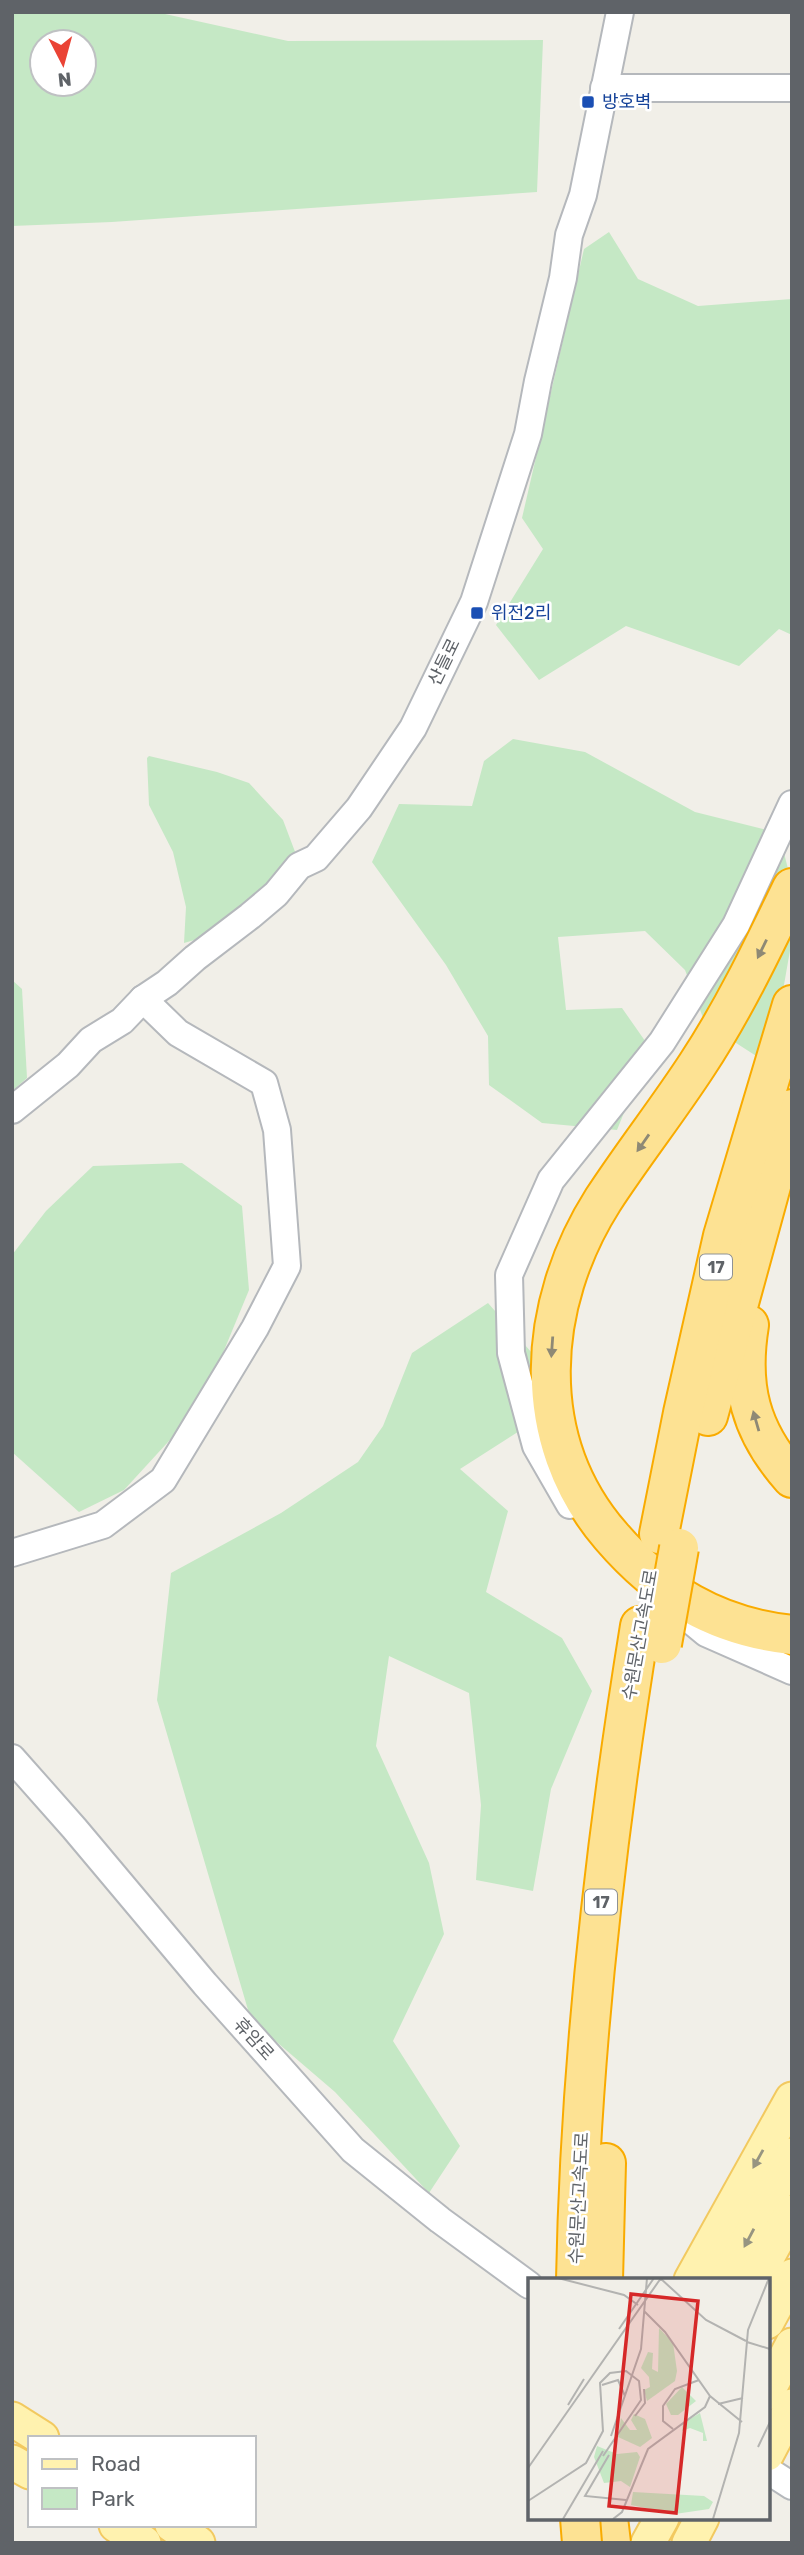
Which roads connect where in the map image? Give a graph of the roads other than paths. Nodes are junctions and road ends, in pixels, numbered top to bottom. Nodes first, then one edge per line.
1 (620, 12) edge
2 (604, 88) junction
3 (792, 88) edge
4 (792, 804) edge
5 (792, 888) edge
6 (143, 999) junction
7 (792, 1005) edge
8 (792, 1109) edge
9 (12, 1110) edge
10 (769, 1188) junction
11 (792, 1478) edge
12 (669, 1541) junction
13 (12, 1553) edge
14 (792, 1635) edge
15 (792, 1671) edge
16 (12, 1758) edge
17 (792, 2099) edge
18 (792, 2155) edge
19 (592, 2181) junction
20 (792, 2212) edge
21 (792, 2276) edge
22 (576, 2278) edge
23 (603, 2278) edge
24 (692, 2278) edge
25 (728, 2278) edge
26 (756, 2278) edge
27 (528, 2284) edge
28 (769, 2318) edge
29 (792, 2344) edge
30 (769, 2389) edge
31 (792, 2406) edge
32 (12, 2419) edge
33 (39, 2436) edge
34 (769, 2450) edge
35 (12, 2462) edge
36 (28, 2471) edge
37 (769, 2471) edge
38 (792, 2486) edge
39 (580, 2520) edge
40 (593, 2520) edge
41 (608, 2520) edge
42 (629, 2520) edge
43 (661, 2520) edge
44 (701, 2520) edge
45 (119, 2527) edge
46 (175, 2527) edge
47 (144, 2543) edge
48 (198, 2543) edge
49 (581, 2543) edge
50 (613, 2543) edge
51 (648, 2543) edge
52 (689, 2543) edge

1 - 2 street, 산들로
2 - 3 street
2 - 6 street, 산들로
4 - 15 street
5 -> 14 highway
6 - 9 street, 산들로
6 - 13 street
7 - 12 highway, 수원문산고속도로 / 17
8 - 10 highway, 수원문산고속도로 / 17
11 -> 10 highway
10 - 12 highway, 수원문산고속도로 / 17
12 - 19 highway, 수원문산고속도로 / 17, bridge
16 - 27 street, 휴암로
17 -> 24 main road
18 -> 25 main road
19 - 22 highway, 수원문산고속도로 / 17
19 - 23 highway, 수원문산고속도로 / 17
20 - 26 main road
21 - 28 main road
29 - 30 main road
31 - 34 main road
32 - 33 main road
35 - 36 main road
37 - 38 street
39 - 49 highway, bridge
40 - 49 main road
41 - 50 highway
42 - 50 main road
43 - 51 main road
44 - 52 main road
45 - 47 main road
46 - 48 main road

